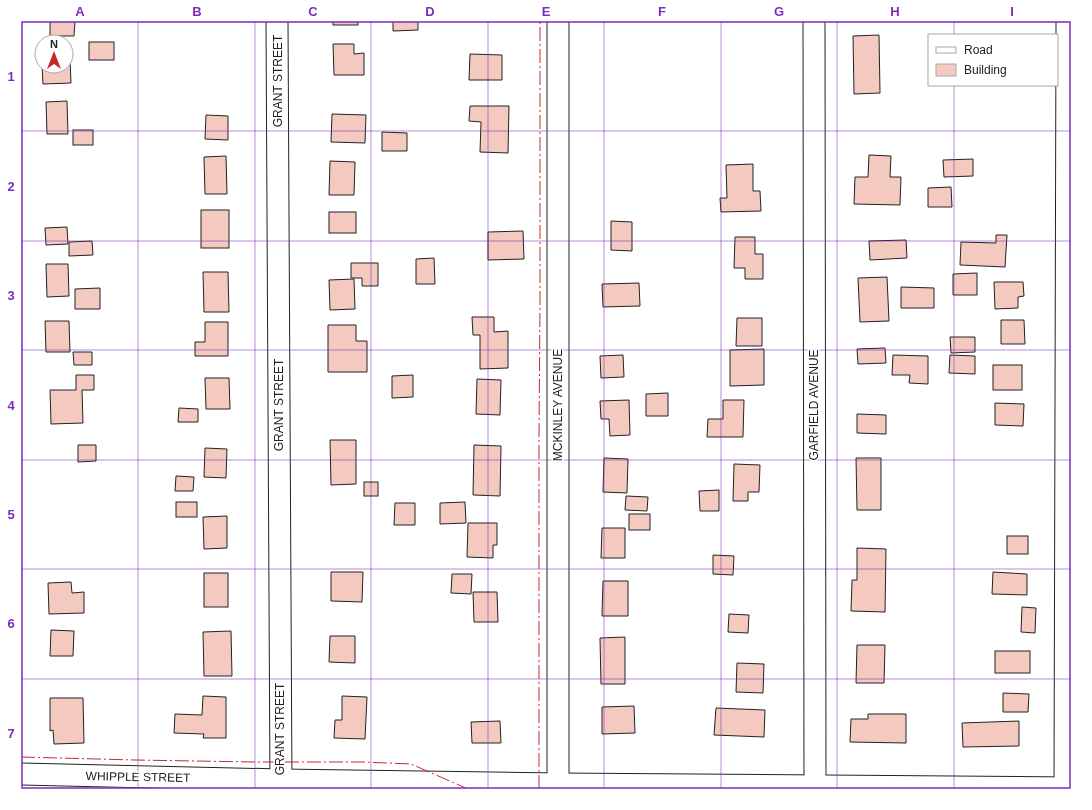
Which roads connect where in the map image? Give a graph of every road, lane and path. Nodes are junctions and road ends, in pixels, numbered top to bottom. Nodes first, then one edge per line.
1 (277, 21) edge
2 (558, 21) edge
3 (814, 21) edge
4 (1067, 21) edge
5 (21, 774) edge
6 (281, 785) edge
7 (558, 786) edge
8 (815, 787) edge
9 (1068, 787) edge

1 - 6 street, GRANT STREET
2 - 7 street, MCKINLEY AVENUE
3 - 8 street, GARFIELD AVENUE
4 - 9 street
5 - 6 street, WHIPPLE STREET
6 - 7 street, WHIPPLE STREET
7 - 8 street, WHIPPLE STREET
8 - 9 street, WHIPPLE STREET

